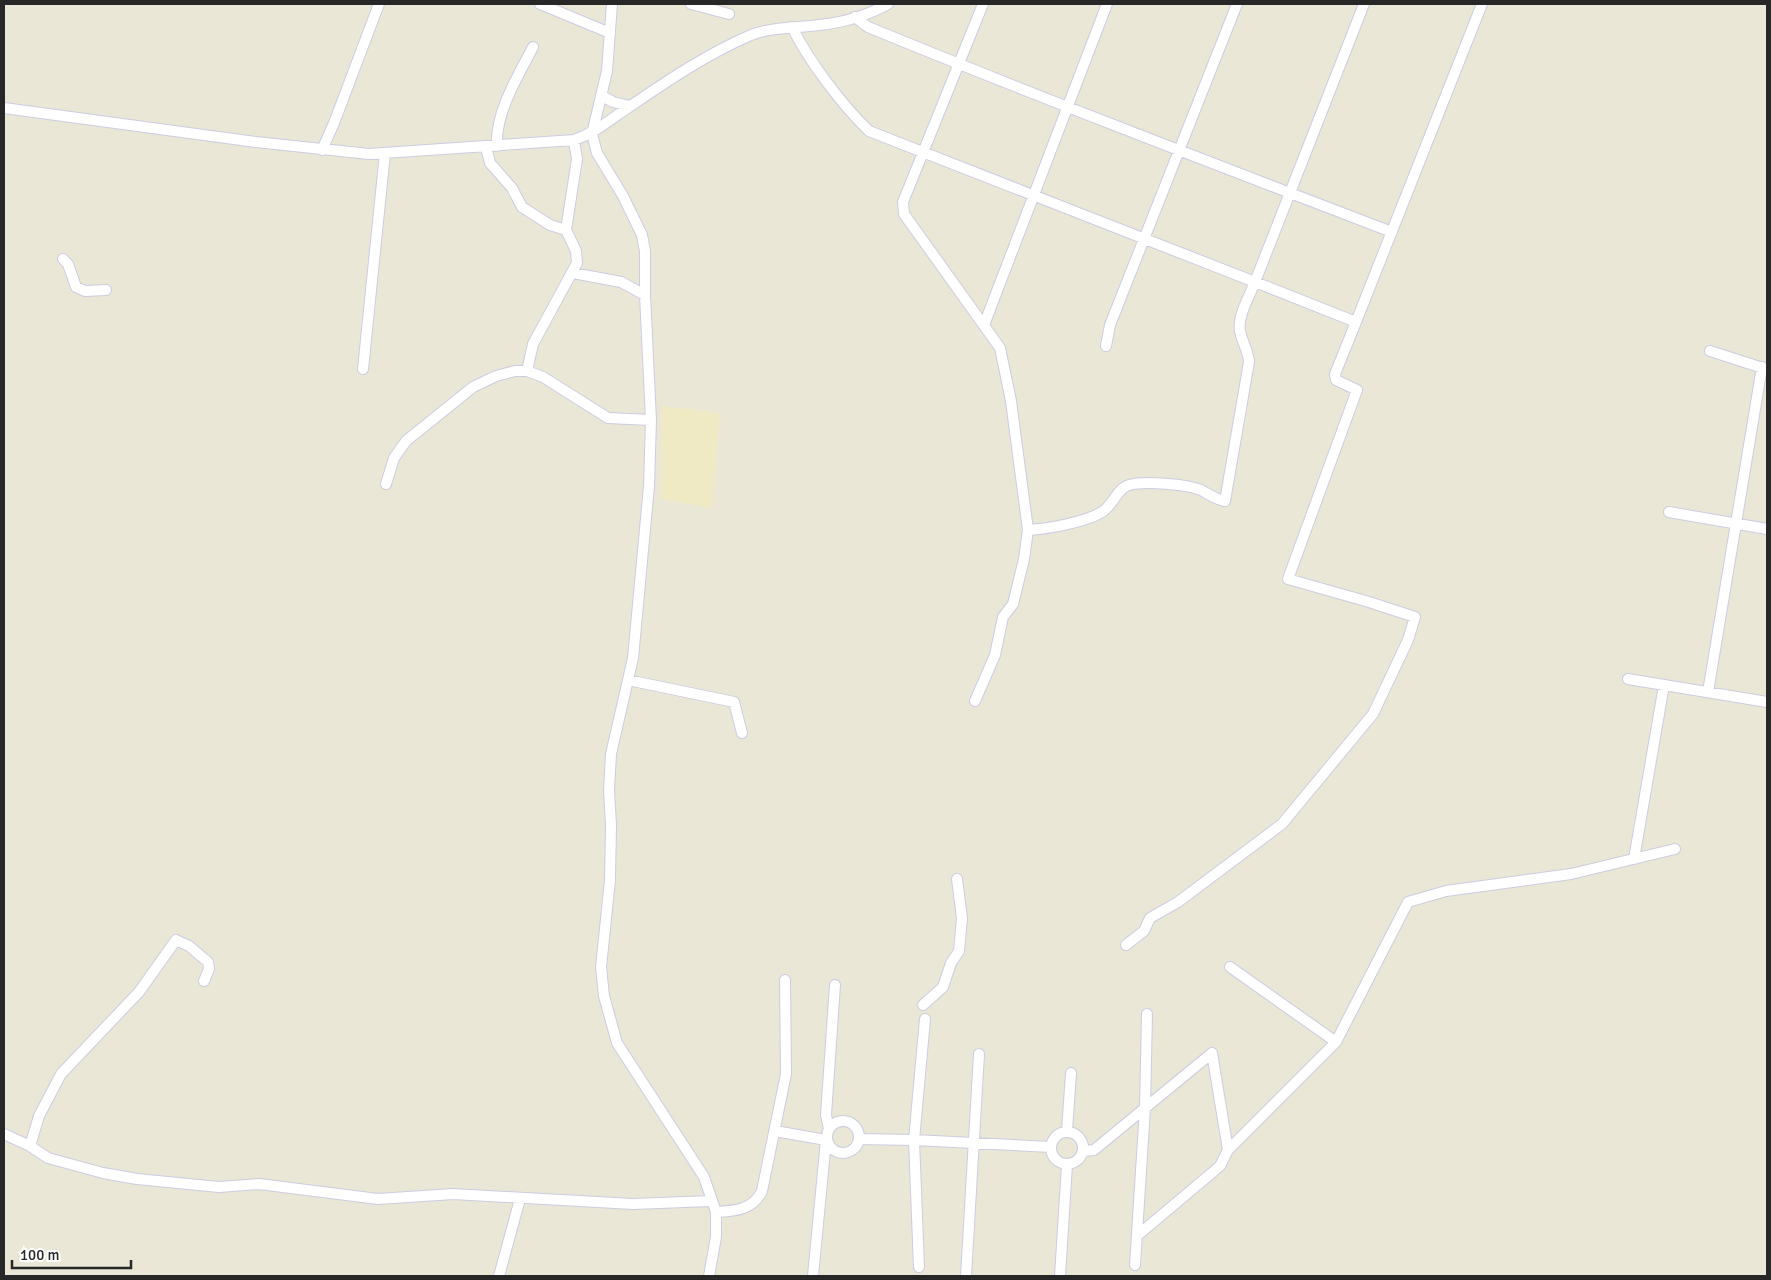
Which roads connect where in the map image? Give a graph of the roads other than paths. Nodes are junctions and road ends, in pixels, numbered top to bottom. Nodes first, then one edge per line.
1 (379, 4) edge
2 (540, 4) edge
3 (612, 4) edge
4 (691, 4) edge
5 (888, 4) edge
6 (983, 4) edge
7 (1107, 4) edge
8 (1237, 4) edge
9 (1364, 4) edge
10 (1482, 4) edge
11 (729, 14) dead end
12 (855, 17) junction
13 (792, 27) junction
14 (610, 34) junction
15 (533, 47) dead end
16 (957, 64) junction
17 (602, 96) junction
18 (630, 106) junction
19 (4, 108) edge
20 (1069, 109) junction
21 (592, 134) junction
22 (574, 140) junction
23 (497, 146) junction
24 (486, 147) junction
25 (1180, 149) junction
26 (322, 150) junction
27 (924, 152) junction
28 (385, 153) junction
29 (1290, 193) junction
30 (1034, 196) junction
31 (566, 230) junction
32 (1392, 232) junction
33 (1145, 239) junction
34 (63, 259) dead end
35 (572, 273) junction
36 (1255, 282) junction
37 (106, 290) dead end
38 (645, 296) junction
39 (1356, 322) junction
40 (984, 325) junction
41 (1106, 346) dead end
42 (1710, 351) dead end
43 (363, 368) dead end
44 (1764, 368) edge
45 (527, 371) junction
46 (651, 420) junction
47 (386, 484) dead end
48 (1669, 512) dead end
49 (1735, 523) junction
50 (1767, 529) edge
51 (1028, 530) junction
52 (1628, 679) dead end
53 (628, 680) junction
54 (1664, 685) junction
55 (1708, 692) junction
56 (975, 701) dead end
57 (1767, 702) edge
58 (742, 733) dead end
59 (1675, 849) dead end
60 (1634, 859) junction
61 (957, 879) dead end
62 (1126, 945) dead end
63 (1230, 967) dead end
64 (785, 980) dead end
65 (204, 981) dead end
66 (836, 985) dead end
67 (923, 1006) dead end
68 (1147, 1014) dead end
69 (925, 1019) dead end
70 (1336, 1042) junction
71 (979, 1054) dead end
72 (1071, 1073) dead end
73 (1145, 1108) junction
74 (829, 1129) junction
75 (775, 1131) junction
76 (1067, 1131) junction
77 (4, 1134) edge
78 (826, 1140) junction
79 (859, 1140) junction
80 (914, 1140) junction
81 (973, 1143) junction
82 (30, 1146) junction
83 (1051, 1147) junction
84 (1228, 1150) junction
85 (1083, 1151) junction
86 (1067, 1165) junction
87 (520, 1199) junction
88 (711, 1201) junction
89 (716, 1212) junction
90 (1138, 1235) junction
91 (1135, 1266) dead end
92 (919, 1267) dead end
93 (499, 1276) edge
94 (709, 1276) edge
95 (813, 1276) edge
96 (966, 1276) edge
97 (1060, 1276) edge

1 - 26 street
2 - 14 street
3 - 14 street
4 - 11 street
5 - 12 street
6 - 16 street
7 - 20 street
8 - 25 street
9 - 29 street
10 - 32 street
12 - 13 street
12 - 16 street
13 - 18 street
13 - 27 street
14 - 17 street
15 - 23 street
16 - 20 street
16 - 27 street
17 - 18 street
17 - 21 street
18 - 21 street
19 - 26 street
20 - 25 street
20 - 30 street
21 - 22 street
21 - 38 street
22 - 23 street
22 - 31 street
23 - 24 street
24 - 28 street
24 - 31 street
25 - 29 street
25 - 33 street
26 - 28 street
27 - 30 street
27 - 40 street
28 - 43 street
29 - 32 street
29 - 36 street
30 - 33 street
30 - 40 street
31 - 35 street
32 - 39 street
33 - 36 street
33 - 41 street
34 - 37 street
35 - 38 street
35 - 45 street
36 - 39 street
36 - 51 street
38 - 46 street
39 - 62 street
40 - 51 street
42 - 44 street
44 - 49 street
45 - 46 street
45 - 47 street
46 - 53 street
48 - 49 street
49 - 50 street
49 - 55 street
51 - 56 street
52 - 54 street
53 - 58 street
53 - 88 street
54 - 55 street
54 - 60 street
55 - 57 street
59 - 60 street
60 - 70 street
61 - 67 street
63 - 70 street
64 - 75 street
65 - 82 street
66 - 74 street
68 - 73 street
69 - 80 street
70 - 84 street
71 - 81 street
72 - 76 street
73 - 84 street
73 - 85 street
73 - 90 street
74 - 78 street
74 - 79 street
75 - 78 street
75 - 89 street
76 - 83 street
76 - 85 street
77 - 82 street
78 - 79 street
78 - 95 street
79 - 80 street
80 - 81 street
80 - 92 street
81 - 83 street
81 - 96 street
82 - 87 street
83 - 86 street
84 - 90 street
85 - 86 street
86 - 97 street
87 - 88 street
87 - 93 street
88 - 89 street
89 - 94 street
90 - 91 street

